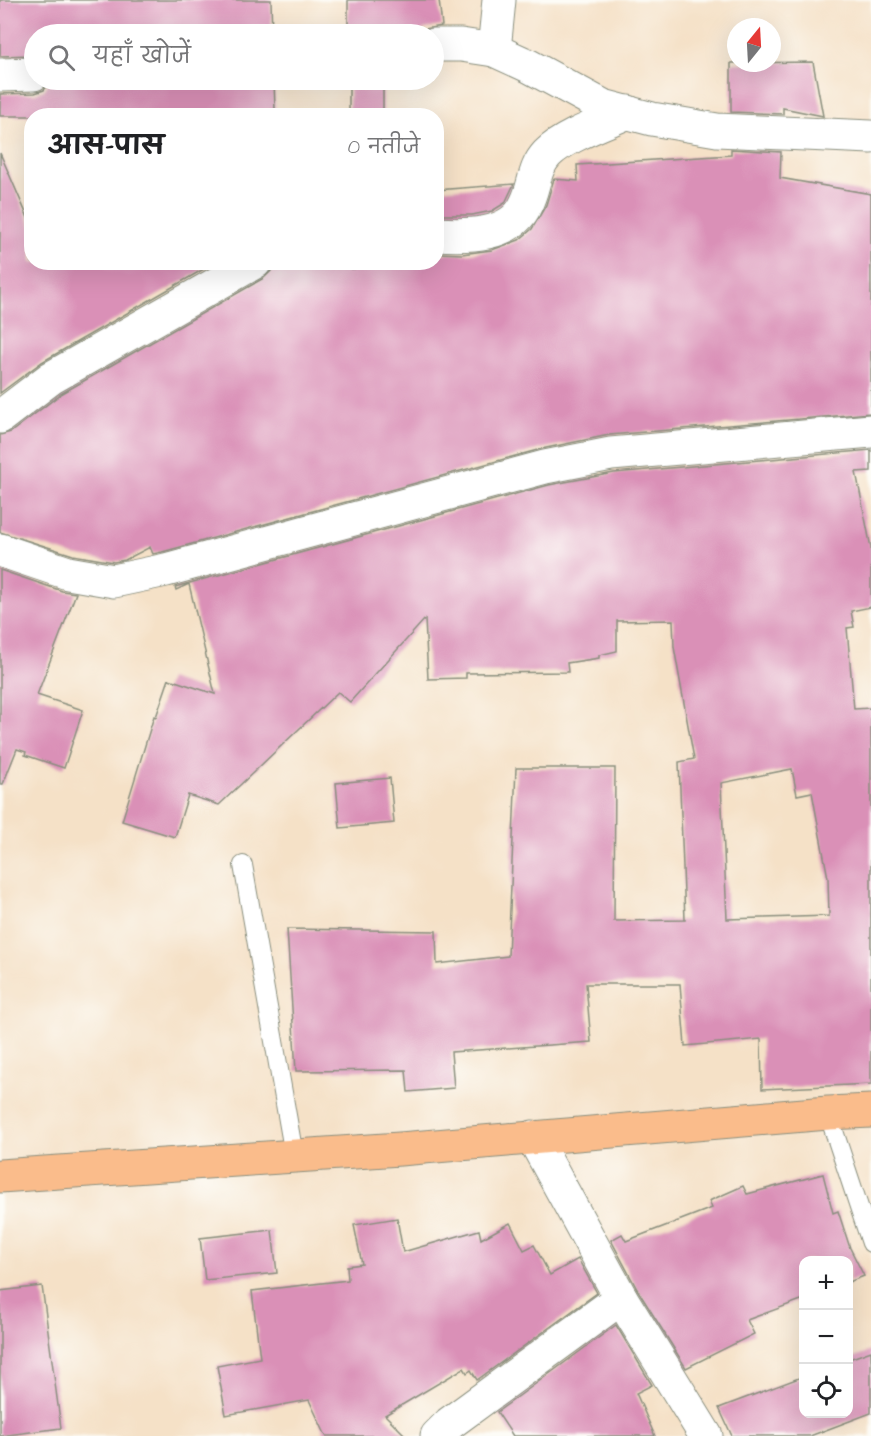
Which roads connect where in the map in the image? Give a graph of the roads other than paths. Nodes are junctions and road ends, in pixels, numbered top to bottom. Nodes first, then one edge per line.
1 (499, 0) edge
2 (444, 45) edge
3 (494, 50) junction
4 (24, 74) edge
5 (0, 75) edge
6 (628, 112) junction
7 (871, 137) edge
8 (444, 235) edge
9 (241, 270) edge
10 (0, 417) edge
11 (871, 431) edge
12 (0, 550) edge
13 (243, 865) dead end
14 (871, 1112) edge
15 (828, 1113) junction
16 (533, 1137) junction
17 (294, 1155) junction
18 (0, 1176) edge
19 (871, 1243) edge
20 (621, 1298) junction
21 (437, 1436) edge
22 (706, 1436) edge

1 - 3 street
2 - 3 street
3 - 6 street
4 - 5 street
6 - 7 street
6 - 8 street
9 - 10 street
11 - 12 street
13 - 17 lane
14 - 15 highway
15 - 16 highway
15 - 19 lane
16 - 17 highway
16 - 20 street
17 - 18 highway
20 - 21 street
20 - 22 street

